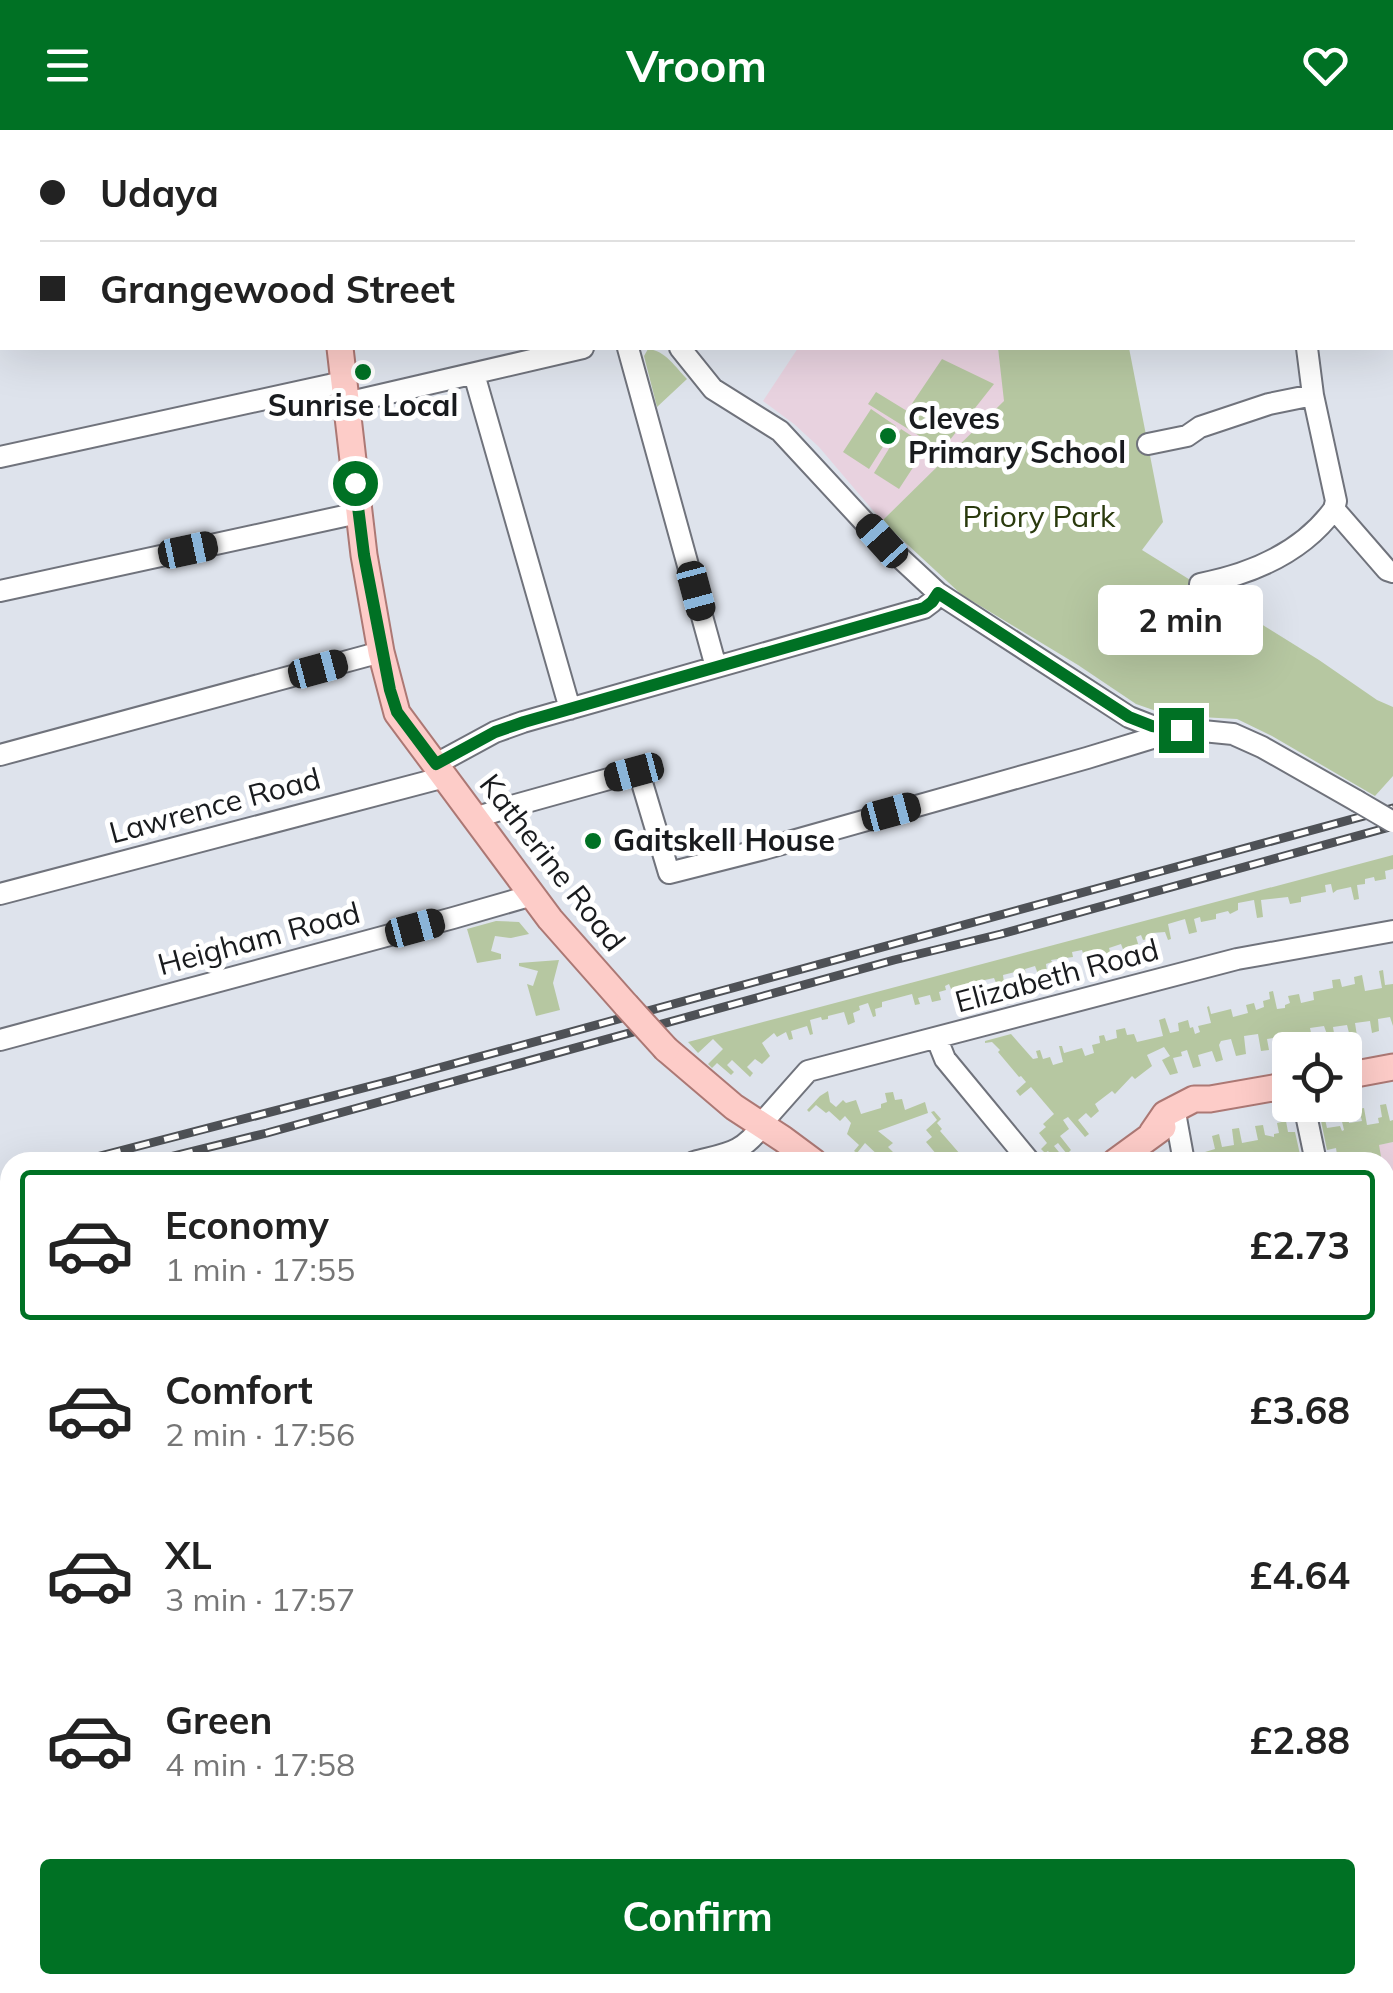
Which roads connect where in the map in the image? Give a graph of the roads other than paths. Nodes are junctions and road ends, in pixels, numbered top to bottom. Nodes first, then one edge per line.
1 (340, 350) edge
2 (564, 350) edge
3 (629, 350) edge
4 (1308, 350) edge
5 (690, 352) edge
6 (509, 356) edge
7 (474, 374) junction
8 (344, 393) junction
9 (1312, 396) junction
10 (1148, 444) dead end
11 (0, 457) edge
12 (1334, 509) junction
13 (358, 513) junction
14 (1393, 572) edge
15 (1200, 584) dead end
16 (0, 591) edge
17 (938, 593) junction
18 (381, 652) junction
19 (716, 667) junction
20 (570, 709) junction
21 (1181, 730) junction
22 (0, 755) edge
23 (440, 771) junction
24 (476, 821) junction
25 (1393, 822) edge
26 (0, 894) edge
27 (533, 895) junction
28 (1393, 931) edge
29 (0, 1040) edge
30 (937, 1040) junction
31 (1393, 1067) edge
32 (1362, 1073) edge
33 (1272, 1088) edge
34 (1175, 1113) junction
35 (1308, 1122) edge
36 (762, 1124) junction
37 (732, 1152) edge
38 (800, 1152) edge
39 (1022, 1152) edge
40 (1128, 1152) edge
41 (1182, 1152) edge
42 (1314, 1152) edge

1 - 8 main road, Katherine Road
2 - 6 street
3 - 19 street
4 - 9 street
5 - 17 street
6 - 7 street
7 - 8 street
7 - 20 street
8 - 11 street
8 - 13 main road, Katherine Road
9 - 10 street
9 - 12 street
12 - 14 street
12 - 15 street
13 - 16 street
13 - 18 main road, Katherine Road
17 - 19 street, Lawrence Road
17 - 21 street
18 - 22 street
18 - 23 main road, Katherine Road
19 - 20 street, Lawrence Road
20 - 23 street, Lawrence Road
21 - 24 street
21 - 25 street, bridge
23 - 24 main road, Katherine Road
23 - 26 street, Lawrence Road
24 - 27 main road, Katherine Road
27 - 29 street, Heigham Road
27 - 36 main road, Katherine Road, bridge
28 - 30 street, Elizabeth Road
30 - 36 street, Elizabeth Road
30 - 39 street
31 - 32 main road
33 - 34 main road
34 - 40 main road
34 - 41 street
35 - 42 street
36 - 37 street, Elizabeth Road
36 - 38 main road, Katherine Road

